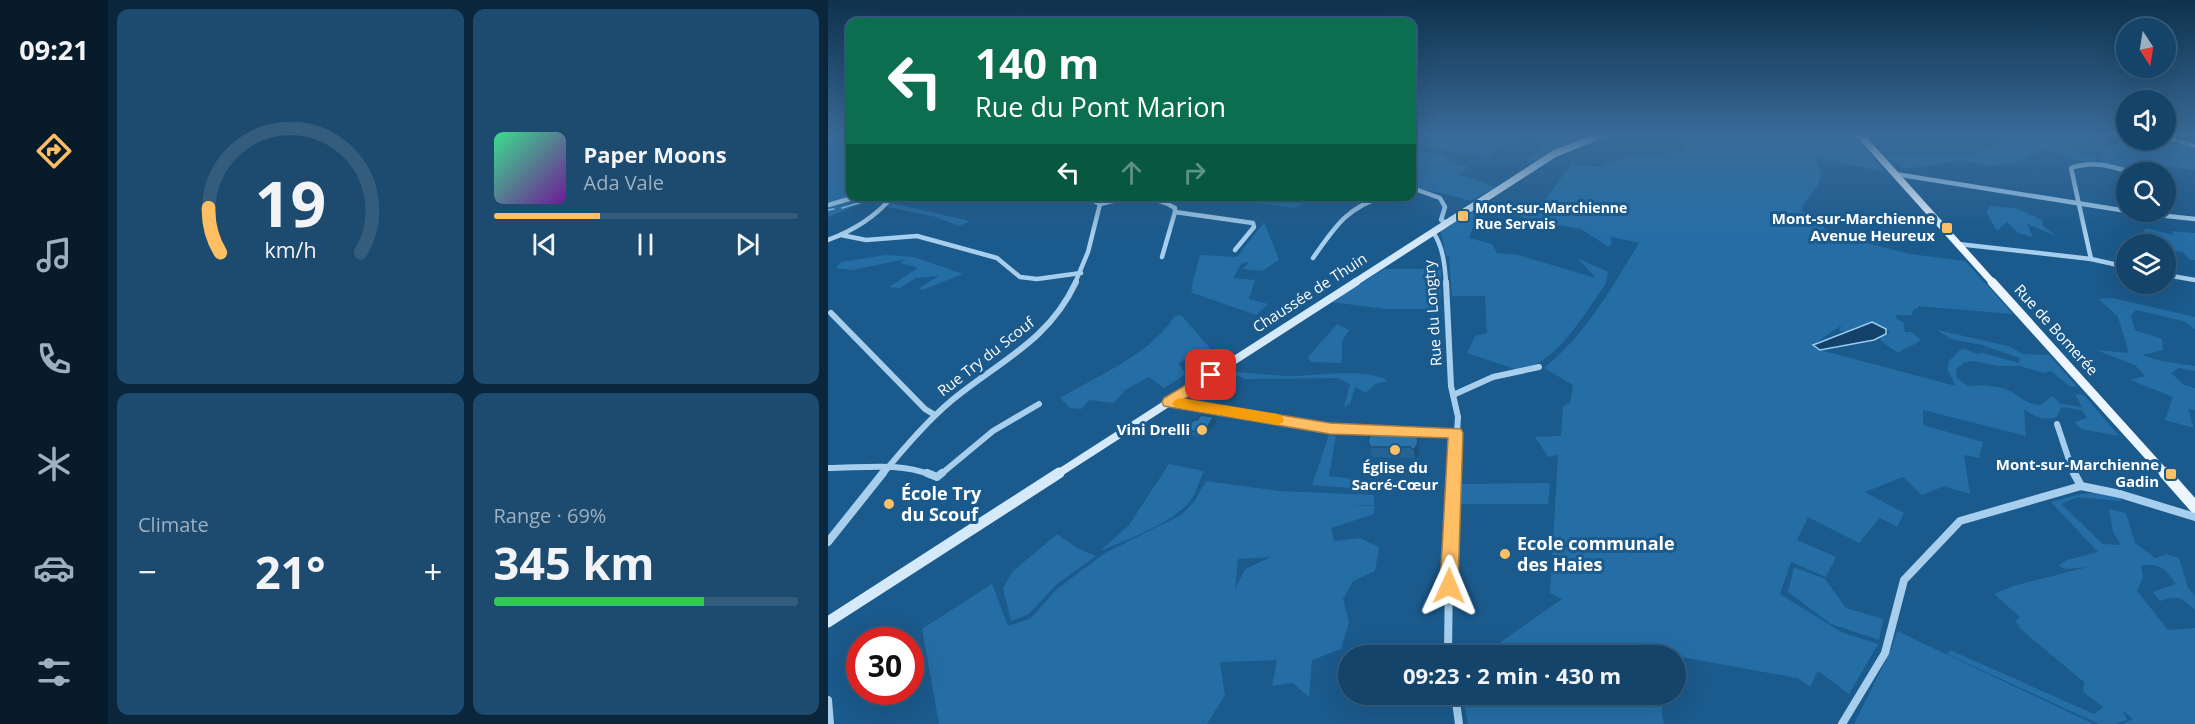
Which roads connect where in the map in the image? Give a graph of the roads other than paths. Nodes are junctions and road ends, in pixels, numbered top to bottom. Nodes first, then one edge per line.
1 (1531, 169) edge
2 (1890, 169) edge
3 (2071, 169) edge
4 (1895, 174) junction
5 (1416, 190) edge
6 (846, 200) edge
7 (889, 201) edge
8 (1094, 201) edge
9 (1118, 201) edge
10 (1157, 201) edge
11 (1369, 201) edge
12 (2078, 202) junction
13 (1100, 204) junction
14 (828, 205) edge
15 (2116, 209) edge
16 (1175, 212) junction
17 (2176, 218) edge
18 (2195, 219) edge
19 (1447, 223) junction
20 (1433, 232) junction
21 (841, 235) junction
22 (828, 240) edge
23 (1958, 244) junction
24 (1235, 250) dead end
25 (1161, 257) dead end
26 (1313, 258) dead end
27 (2091, 259) junction
28 (2116, 265) edge
29 (1081, 273) junction
30 (2176, 277) edge
31 (2195, 280) edge
32 (831, 313) dead end
33 (1539, 367) dead end
34 (1453, 395) junction
35 (1170, 402) junction
36 (1039, 404) dead end
37 (935, 415) junction
38 (2056, 424) dead end
39 (1456, 433) junction
40 (828, 468) edge
41 (887, 469) junction
42 (2081, 486) junction
43 (2195, 507) edge
44 (2195, 517) edge
45 (828, 542) edge
46 (828, 622) edge
47 (1448, 645) edge
48 (828, 699) edge
49 (1456, 705) edge
50 (830, 724) edge
51 (1459, 724) edge
52 (1842, 724) edge

1 - 19 main road, Chaussée de Thuin
2 - 4 main road, Rue de Bomerée
3 - 12 street
4 - 12 street
4 - 23 main road, Rue de Bomerée
5 - 19 street
6 - 14 street
7 - 21 street
8 - 13 street
9 - 13 street
10 - 16 street
11 - 26 street
12 - 15 street
12 - 27 street
13 - 29 street, Rue Try du Scouf
16 - 24 street
16 - 25 street
17 - 18 street
19 - 20 main road, Chaussée de Thuin
20 - 34 street, Rue du Longtry
20 - 35 main road, Chaussée de Thuin
21 - 22 street
21 - 29 street
23 - 27 street
23 - 43 main road, Rue de Bomerée
27 - 28 street
29 - 37 street, Rue Try du Scouf
30 - 31 street
32 - 37 street
33 - 34 street
34 - 39 street, Rue du Longtry
35 - 39 street
35 - 46 main road, Chaussée de Thuin
36 - 41 street
37 - 41 street, Rue Try du Scouf
38 - 42 street
39 - 47 street, Rue du Longtry
40 - 41 street
41 - 45 street, Rue Try du Scouf
42 - 44 street
42 - 52 street
48 - 50 street
49 - 51 street

